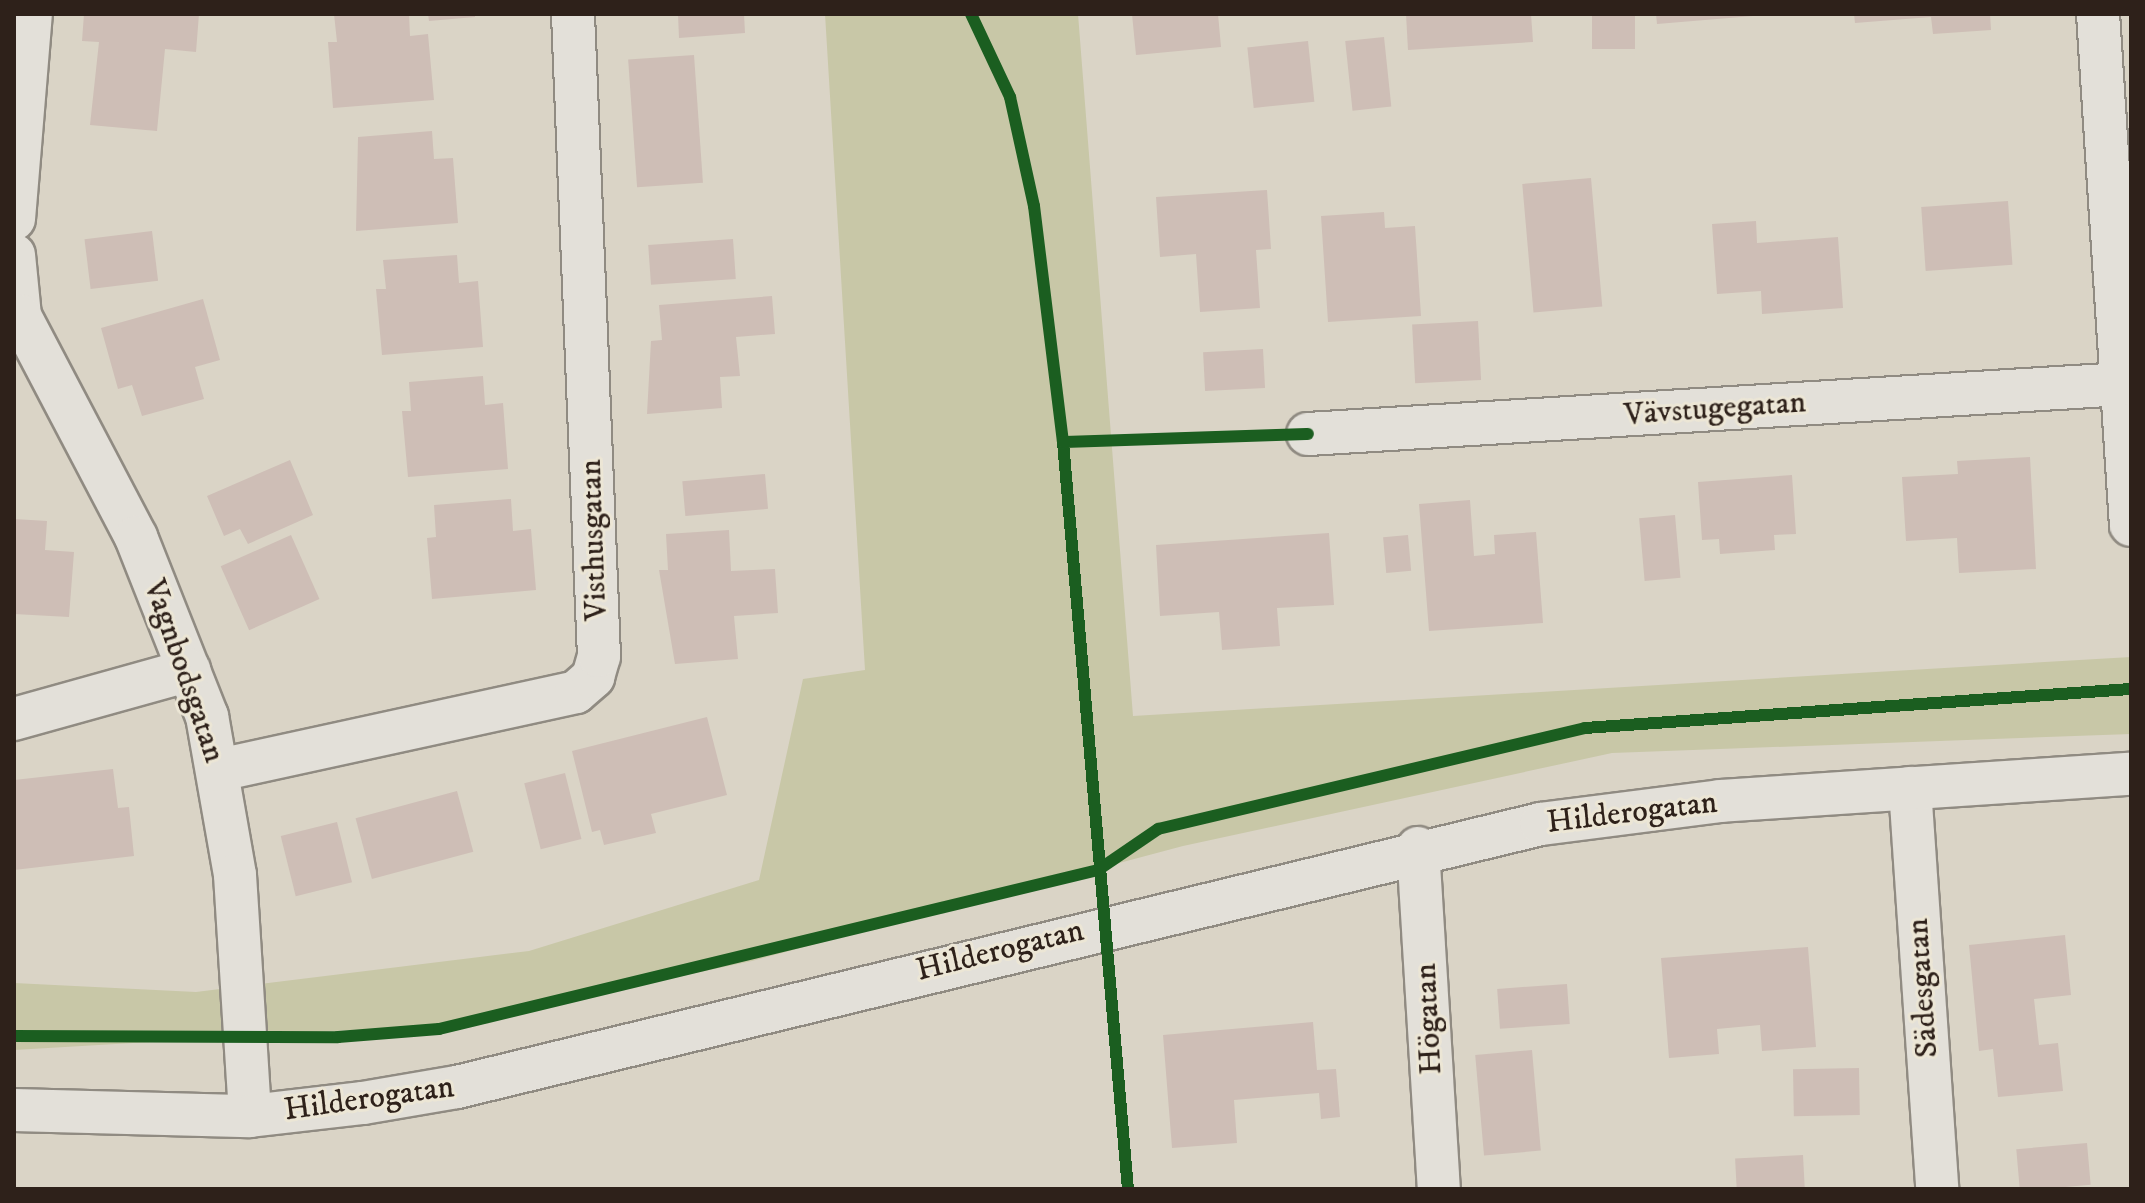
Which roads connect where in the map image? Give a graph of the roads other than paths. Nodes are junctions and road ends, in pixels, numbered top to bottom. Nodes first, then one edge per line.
1 (31, 14) edge
2 (573, 14) edge
3 (2098, 14) edge
4 (14, 219) edge
5 (14, 255) edge
6 (17, 315) edge
7 (2122, 384) junction
8 (1308, 434) dead end
9 (2131, 525) edge
10 (189, 670) junction
11 (14, 719) edge
12 (219, 770) junction
13 (2131, 774) edge
14 (1910, 788) junction
15 (1418, 848) junction
16 (14, 1110) edge
17 (250, 1116) junction
18 (1439, 1189) edge
19 (1937, 1189) edge

1 - 4 street
2 - 12 street, Visthusgatan
3 - 7 street
5 - 6 street, Vagnbodsgatan
6 - 10 street, Vagnbodsgatan
7 - 8 street, Vävstugegatan
7 - 9 street
10 - 11 street
10 - 12 street, Vagnbodsgatan
12 - 17 street, Vagnbodsgatan
13 - 14 street, Hilderogatan
14 - 15 street, Hilderogatan
14 - 19 street, Sädesgatan
15 - 17 street, Hilderogatan
15 - 18 street, Högatan
16 - 17 street, Hilderogatan

